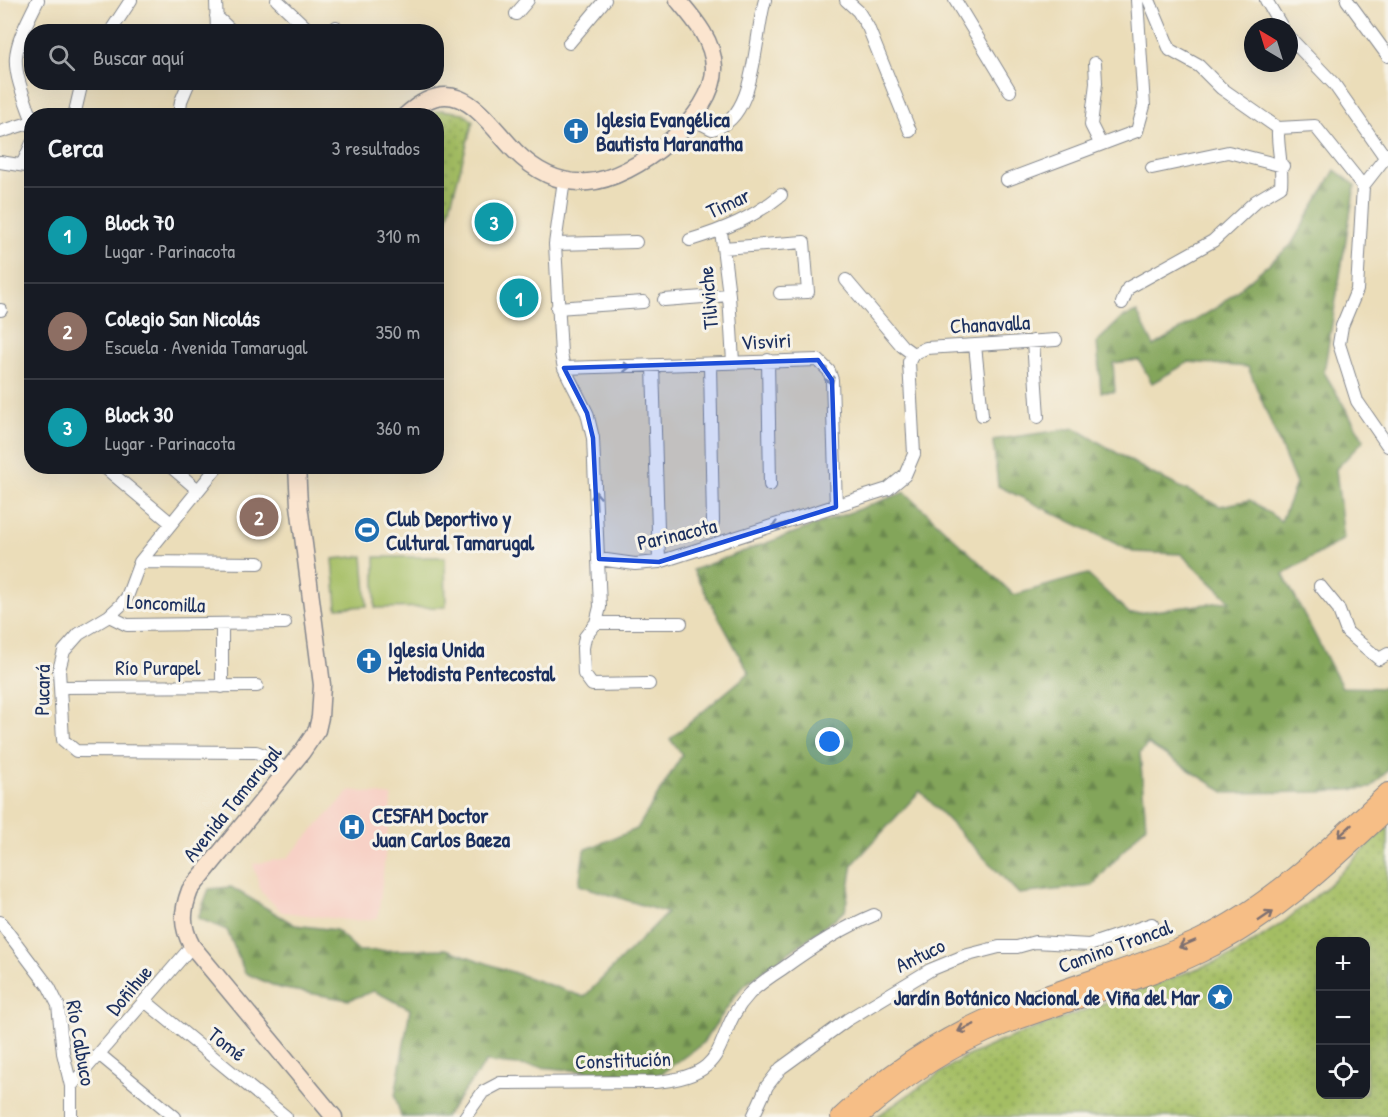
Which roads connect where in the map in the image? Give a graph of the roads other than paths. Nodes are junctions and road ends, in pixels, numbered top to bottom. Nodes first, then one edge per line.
1 (38, 0) edge
2 (131, 0) edge
3 (216, 0) edge
4 (277, 0) edge
5 (528, 0) edge
6 (605, 0) edge
7 (678, 0) edge
8 (765, 0) edge
9 (846, 0) edge
10 (955, 0) edge
11 (1137, 0) edge
12 (1149, 0) edge
13 (1266, 0) edge
14 (1347, 0) edge
15 (516, 14) dead end
16 (216, 16) junction
17 (1277, 18) edge
18 (27, 24) edge
19 (115, 24) edge
20 (216, 24) edge
21 (224, 24) edge
22 (302, 24) edge
23 (24, 29) edge
24 (569, 43) dead end
25 (1298, 46) edge
26 (1388, 56) edge
27 (1095, 63) dead end
28 (80, 90) edge
29 (186, 90) edge
30 (1010, 91) dead end
31 (28, 108) edge
32 (76, 108) edge
33 (180, 108) edge
34 (413, 108) edge
35 (692, 119) junction
36 (24, 123) edge
37 (1278, 128) junction
38 (910, 131) dead end
39 (0, 132) edge
40 (1100, 143) junction
41 (1387, 156) edge
42 (0, 162) edge
43 (24, 165) edge
44 (1283, 166) junction
45 (1152, 168) dead end
46 (564, 180) junction
47 (1007, 180) dead end
48 (1363, 186) junction
49 (781, 195) dead end
50 (721, 231) junction
51 (690, 240) dead end
52 (636, 242) dead end
53 (555, 244) junction
54 (723, 248) junction
55 (846, 280) dead end
56 (780, 293) dead end
57 (729, 295) junction
58 (664, 300) dead end
59 (643, 302) dead end
60 (1122, 303) dead end
61 (557, 308) junction
62 (1056, 340) dead end
63 (1033, 341) junction
64 (975, 345) junction
65 (913, 354) junction
66 (768, 360) junction
67 (733, 362) junction
68 (710, 364) junction
69 (653, 366) junction
70 (564, 368) junction
71 (982, 415) dead end
72 (1038, 417) dead end
73 (1388, 446) edge
74 (113, 474) edge
75 (179, 474) edge
76 (211, 474) edge
77 (297, 474) edge
78 (770, 485) dead end
79 (198, 490) junction
80 (836, 507) junction
81 (712, 522) dead end
82 (171, 523) junction
83 (599, 559) junction
84 (140, 562) junction
85 (659, 562) junction
86 (259, 563) dead end
87 (1320, 586) dead end
88 (109, 616) junction
89 (285, 623) dead end
90 (596, 623) junction
91 (681, 623) dead end
92 (222, 625) junction
93 (1388, 654) edge
94 (649, 684) dead end
95 (257, 686) dead end
96 (60, 687) junction
97 (222, 687) junction
98 (286, 771) junction
99 (1388, 792) edge
100 (1388, 810) edge
101 (874, 915) dead end
102 (0, 922) edge
103 (1152, 924) dead end
104 (192, 946) junction
105 (145, 1001) junction
106 (100, 1055) junction
107 (72, 1086) junction
108 (71, 1117) edge
109 (175, 1117) edge
110 (286, 1117) edge
111 (334, 1117) edge
112 (465, 1117) edge
113 (753, 1117) edge
114 (840, 1117) edge
115 (859, 1117) edge

1 - 18 street
2 - 19 street
3 - 16 street
4 - 22 street
5 - 15 street
6 - 24 street
7 - 35 street
8 - 35 street
9 - 38 street
10 - 30 street
11 - 40 street
12 - 37 street
13 - 17 street
14 - 26 street
16 - 20 street
16 - 21 street
23 - 31 street
25 - 41 street
27 - 40 street
28 - 32 street
29 - 33 street
34 - 46 street
35 - 46 street
36 - 39 street
37 - 44 street
37 - 48 street
40 - 47 street
41 - 48 street
42 - 43 street
44 - 45 street
44 - 60 street
46 - 53 street
48 - 73 street
49 - 50 street, Timar
50 - 51 street, Timar
50 - 54 street, Tiliviche
52 - 53 street
53 - 61 street
54 - 56 street
54 - 57 street, Tiliviche
55 - 65 street
57 - 58 street
57 - 67 street, Tiliviche
59 - 61 street
61 - 70 street
62 - 63 street, Chanavalla
63 - 64 street, Chanavalla
63 - 72 street
64 - 65 street, Chanavalla
64 - 71 street
65 - 80 street, Parinacota
66 - 67 street, Visviri
66 - 78 street
66 -> 80 street, Visviri
67 - 68 street, Visviri
68 - 69 street, Visviri
68 - 81 street
70 -> 69 street, Visviri
69 - 85 street
83 -> 70 street
74 - 82 street
75 - 79 street
76 - 79 street, Pucará
77 - 98 street, Avenida Tamarugal
79 - 82 street, Pucará
80 -> 85 street, Parinacota
82 - 84 street, Pucará
83 - 85 street, Parinacota
83 - 90 street
84 - 86 street
84 - 88 street, Pucará
87 - 93 street
88 - 92 street, Loncomilla
88 - 96 street, Pucará
89 - 92 street, Loncomilla
90 - 91 street
90 - 94 street
92 - 97 street, Loncomilla
95 - 97 street, Río Purapel
96 - 97 street, Río Purapel
96 - 98 street, Pucará
98 - 104 street, Avenida Tamarugal
99 -> 114 main road, Camino Troncal
115 -> 100 main road, Camino Troncal
101 - 112 street, Constitución
102 - 107 street, Río Calbuco
103 - 113 street, Antuco
104 - 105 street, Doñihue
104 - 111 street, Avenida Tamarugal
105 - 106 street, Doñihue
105 - 110 street, Tomé
106 - 107 street, Doñihue
106 - 109 street
107 - 108 street, Río Calbuco

